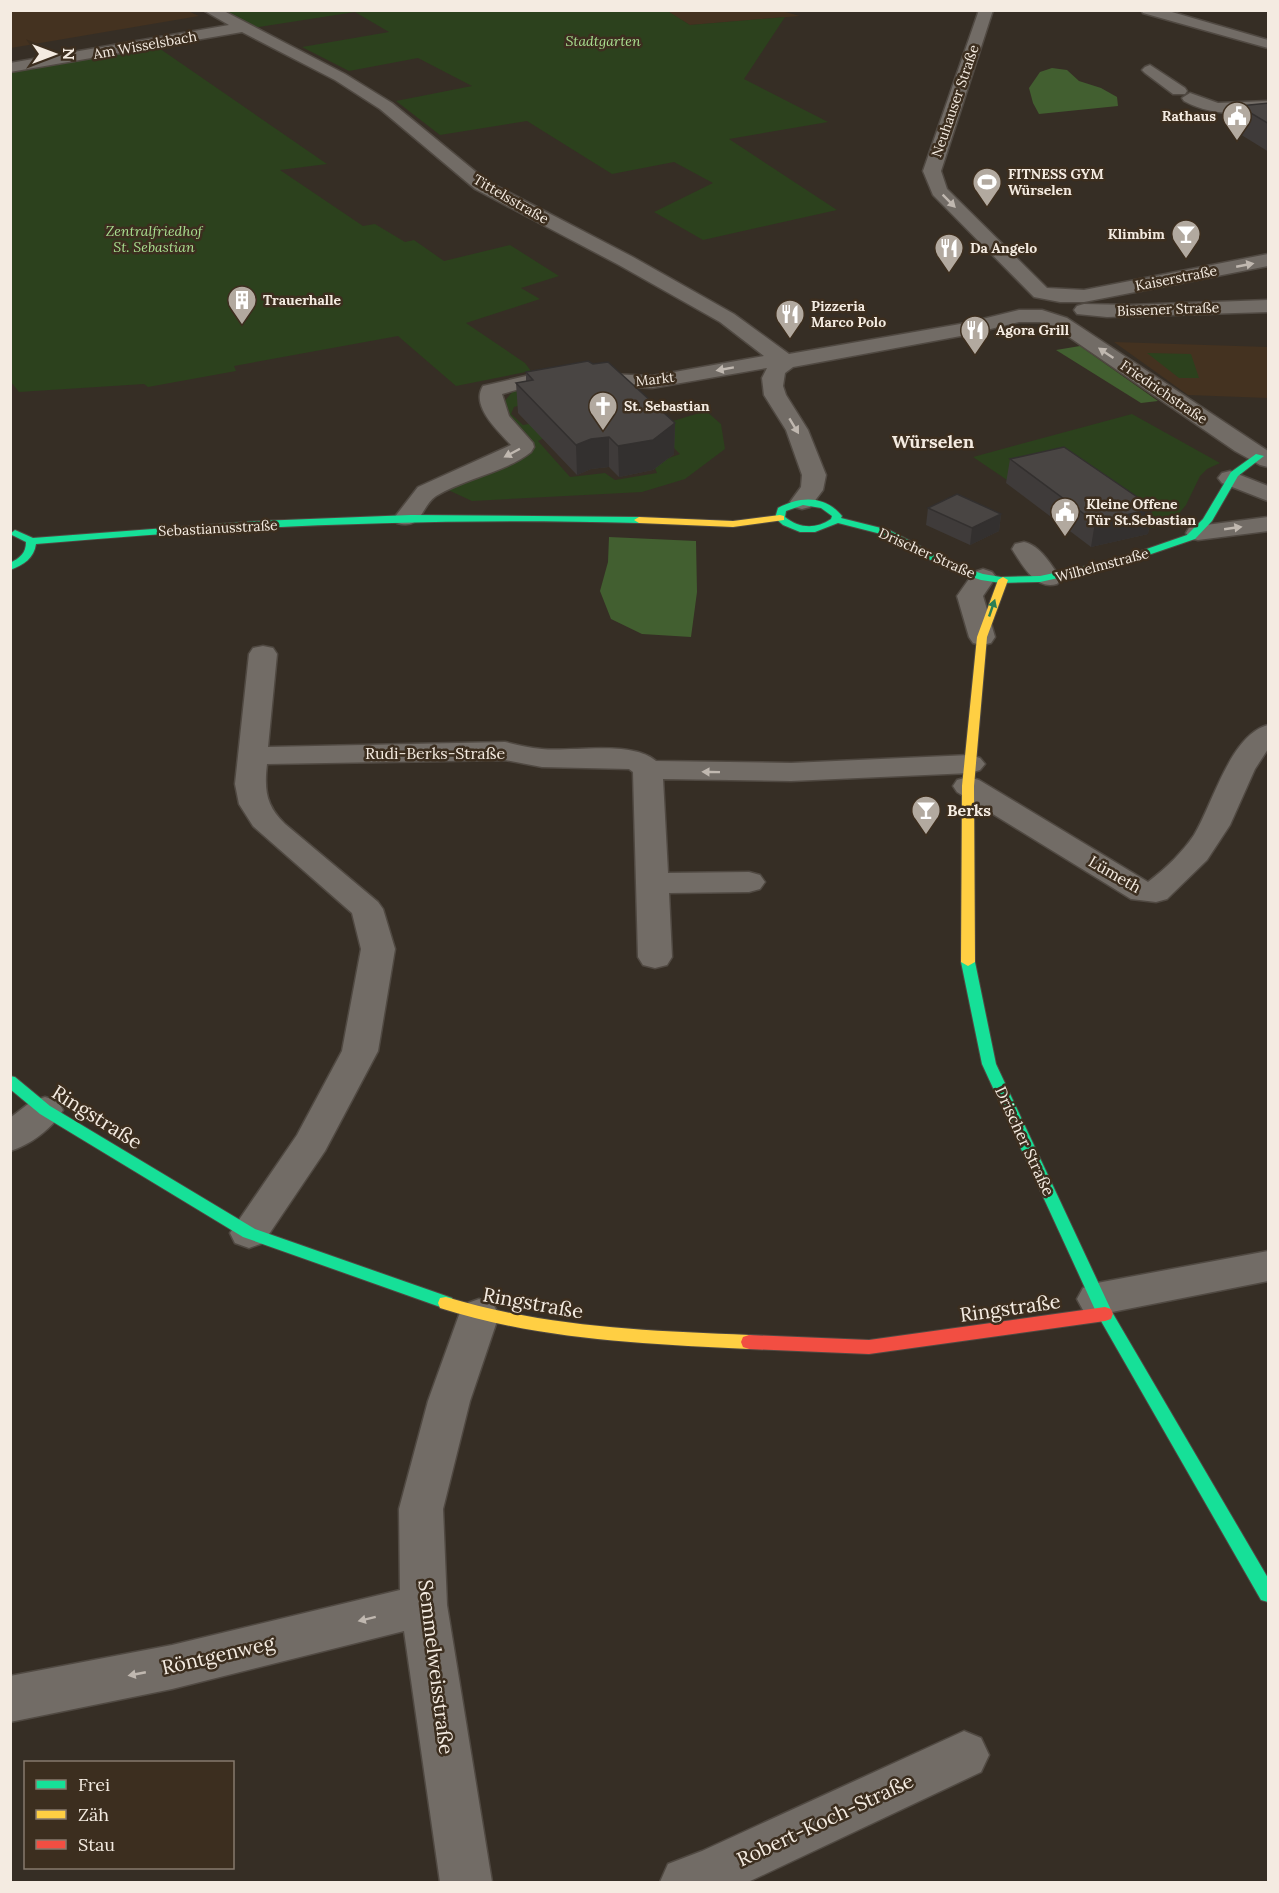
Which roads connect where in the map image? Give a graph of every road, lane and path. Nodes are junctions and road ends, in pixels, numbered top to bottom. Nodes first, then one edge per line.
1 (210, 10) edge
2 (986, 10) edge
3 (1148, 10) edge
4 (245, 27) junction
5 (1269, 44) edge
6 (10, 68) edge
7 (1150, 70) dead end
8 (1269, 106) edge
9 (1269, 260) edge
10 (1041, 293) junction
11 (1084, 296) junction
12 (1269, 306) edge
13 (1063, 316) junction
14 (1010, 319) junction
15 (782, 368) junction
16 (1264, 458) edge
17 (1230, 478) junction
18 (1269, 494) edge
19 (802, 502) junction
20 (406, 518) junction
21 (780, 519) junction
22 (836, 520) junction
23 (1269, 524) edge
24 (10, 532) edge
25 (1198, 533) junction
26 (31, 541) junction
27 (1024, 549) dead end
28 (10, 567) edge
29 (993, 578) junction
30 (1048, 579) junction
31 (982, 637) joint
32 (263, 654) dead end
33 (1269, 734) edge
34 (254, 756) junction
35 (648, 770) junction
36 (969, 775) junction
37 (749, 882) dead end
38 (652, 883) junction
39 (655, 957) dead end
40 (10, 1081) edge
41 (45, 1110) junction
42 (10, 1138) edge
43 (249, 1233) junction
44 (1269, 1266) edge
45 (1101, 1307) junction
46 (479, 1315) junction
47 (1269, 1594) edge
48 (424, 1605) junction
49 (10, 1699) edge
50 (964, 1755) dead end
51 (466, 1882) edge
52 (686, 1882) edge

1 - 4 street, Tittelsstraße
2 -> 10 street, Neuhauser Straße
3 - 5 street
4 - 6 street, Am Wisselsbach
4 - 15 street, Tittelsstraße
7 - 8 street
11 -> 9 street, Kaiserstraße
10 - 11 street, Kaiserstraße
10 - 14 street, Markt
11 - 13 street, Kaiserstraße
12 - 13 street, Bissener Straße
13 - 14 street
16 -> 13 street, Friedrichstraße
14 - 15 street, Markt
15 -> 19 street
15 -> 20 street, Markt
16 - 17 street
17 - 18 street
17 - 25 street
19 - 21 street
19 - 22 street
20 - 21 street, Sebastianusstraße
20 - 26 street, Sebastianusstraße
21 - 22 street
22 - 29 street, Drischer Straße
25 -> 23 street, Wilhelmstraße
24 - 26 street
25 - 30 street, Wilhelmstraße
26 - 28 street
27 - 30 street
29 - 30 street, Wilhelmstraße
29 - 31 street, Drischer Straße
31 - 36 street, Drischer Straße
32 - 34 street
33 - 36 street, Lümeth
34 - 35 street, Rudi-Berks-Straße
34 - 43 street
36 -> 35 street, Rudi-Berks-Straße
35 - 38 street
36 - 45 street, Drischer Straße
37 - 38 street
38 - 39 street
40 - 41 street, Ringstraße
41 - 42 street
41 - 43 street, Ringstraße
43 - 46 street, Ringstraße
44 - 45 street
45 - 46 street, Ringstraße
45 - 47 street, Drischer Straße
46 - 48 street, Semmelweisstraße
48 -> 49 street, Röntgenweg
48 - 51 street, Semmelweisstraße
50 - 52 street, Robert-Koch-Straße

